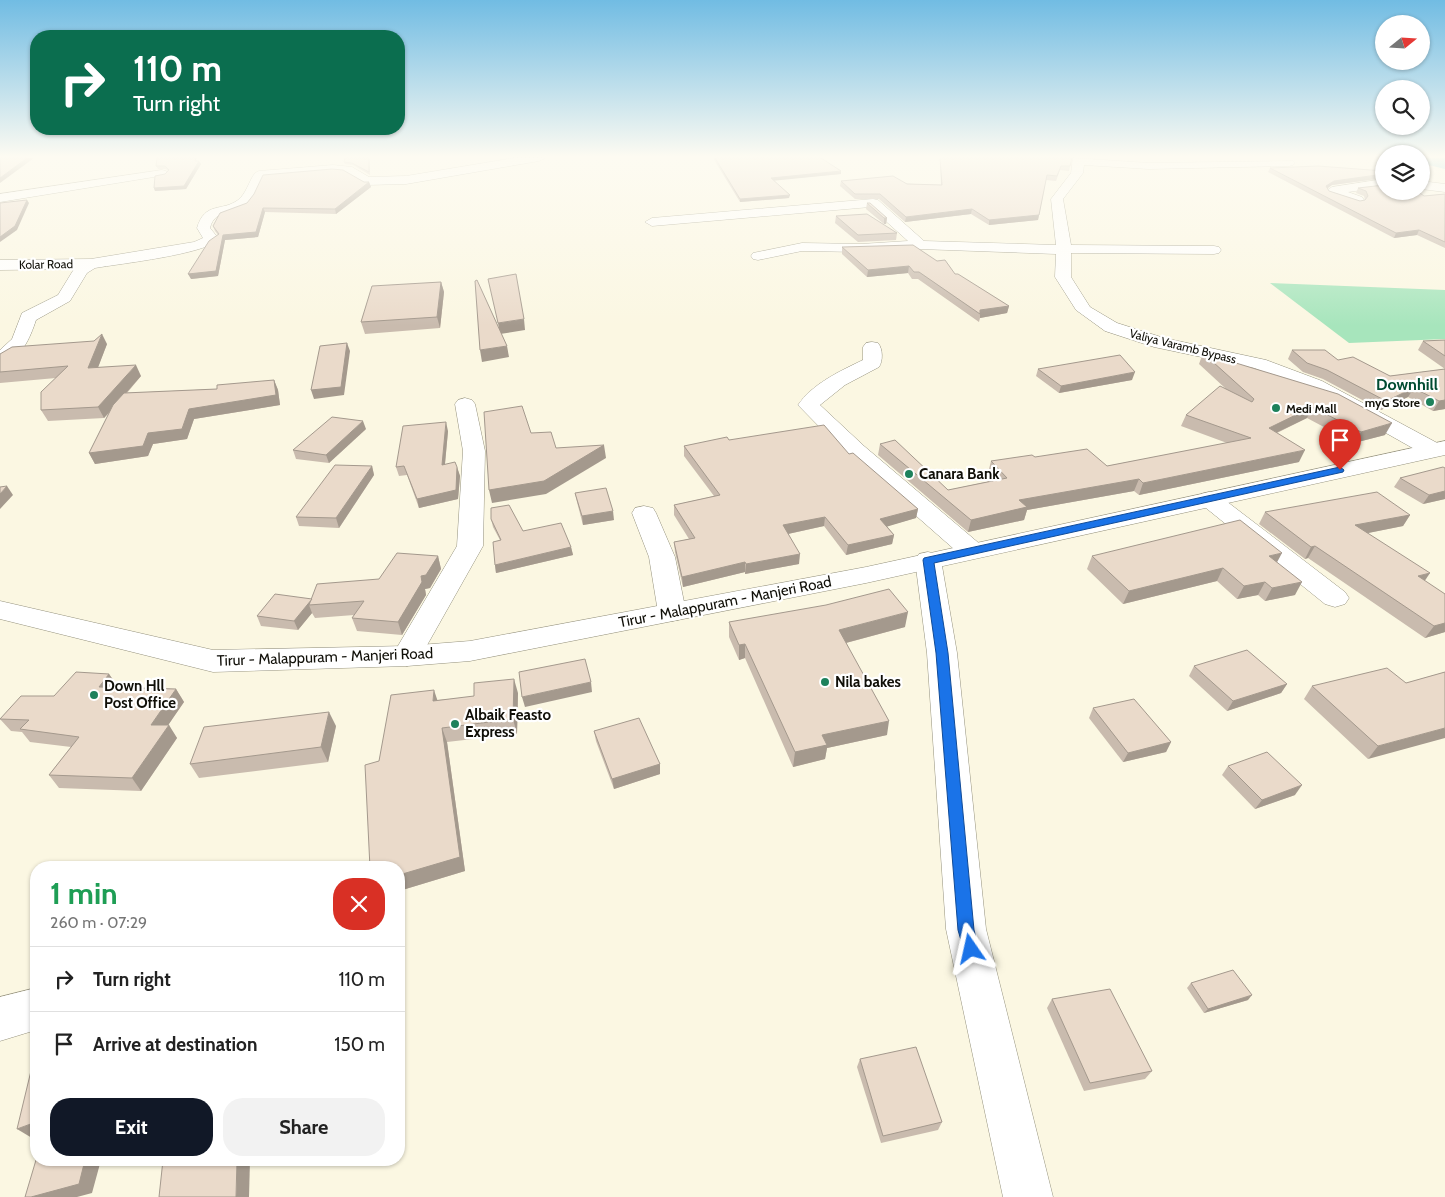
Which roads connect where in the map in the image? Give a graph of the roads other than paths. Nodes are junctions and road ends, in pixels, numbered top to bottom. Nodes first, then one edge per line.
1 (210, 214) edge
2 (747, 214) edge
3 (884, 214) edge
4 (1059, 214) edge
5 (652, 222) dead end
6 (920, 245) junction
7 (1064, 250) junction
8 (1214, 250) dead end
9 (758, 256) dead end
10 (91, 264) junction
11 (0, 265) edge
12 (872, 347) dead end
13 (0, 360) edge
14 (465, 404) dead end
15 (1439, 449) edge
16 (1209, 499) junction
17 (644, 513) dead end
18 (972, 551) junction
19 (928, 560) junction
20 (1335, 598) dead end
21 (0, 610) edge
22 (672, 612) junction
23 (407, 656) junction
24 (30, 1011) edge
25 (0, 1019) edge
26 (1028, 1197) edge

1 - 10 street, Kolar Road
2 - 5 street
3 - 6 street
4 - 7 street, Valiya Varamb Bypass
6 - 7 street
6 - 9 street
7 - 8 street
7 - 15 street, Valiya Varamb Bypass
10 - 11 street, Kolar Road
10 - 13 street
12 - 18 street
14 - 23 street
15 - 16 street, Tirur - Malappuram - Manjeri Road
16 - 18 street, Tirur - Malappuram - Manjeri Road
16 - 20 street
17 - 22 street
18 - 19 street, Tirur - Malappuram - Manjeri Road
19 - 22 street, Tirur - Malappuram - Manjeri Road
19 - 26 street
21 - 23 street, Tirur - Malappuram - Manjeri Road
22 - 23 street, Tirur - Malappuram - Manjeri Road
24 - 25 street

